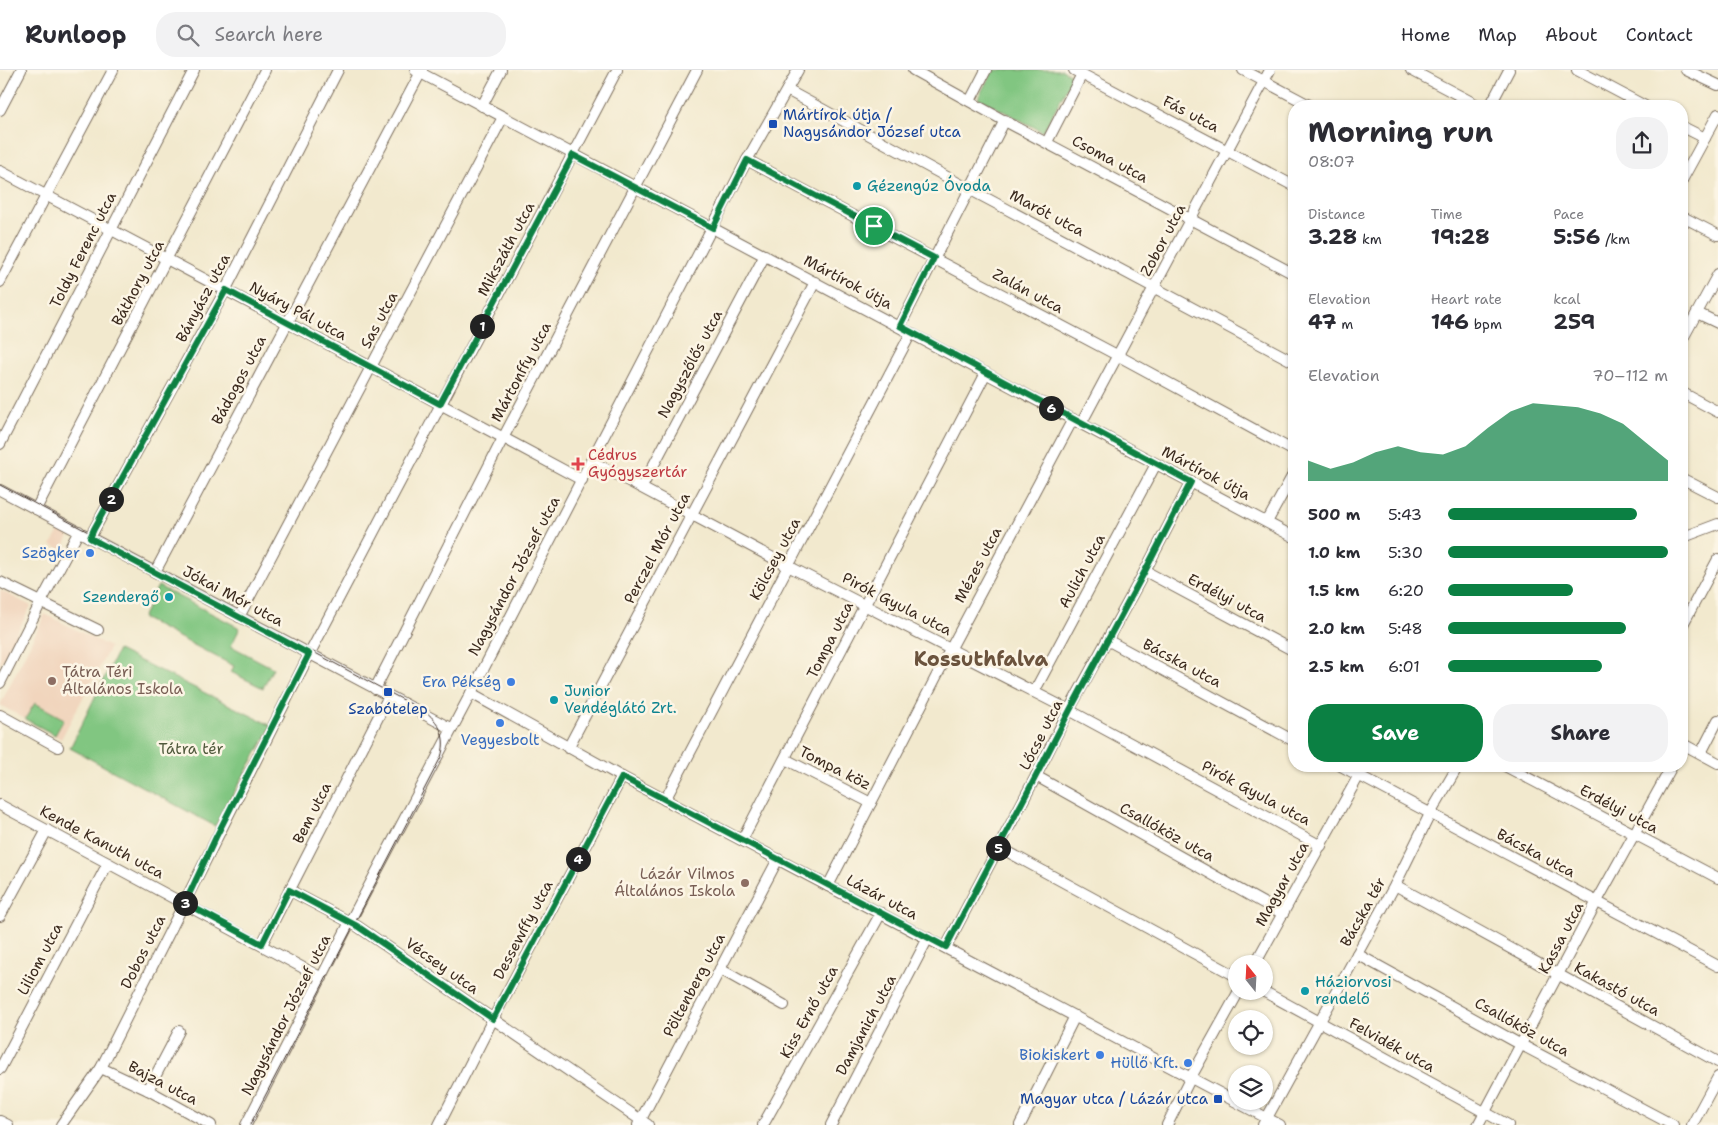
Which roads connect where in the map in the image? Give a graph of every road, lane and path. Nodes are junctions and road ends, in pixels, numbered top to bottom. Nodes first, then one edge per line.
1 (21, 70) edge
2 (112, 70) edge
3 (194, 70) edge
4 (265, 70) edge
5 (338, 70) edge
6 (501, 70) edge
7 (618, 70) edge
8 (697, 70) edge
9 (798, 70) edge
10 (913, 70) edge
11 (986, 70) edge
12 (1244, 70) edge
13 (1270, 70) edge
14 (1411, 70) edge
15 (1509, 70) edge
16 (1578, 70) edge
17 (1686, 70) edge
18 (419, 71) edge
19 (1078, 72) edge
20 (1264, 81) junction
21 (1718, 85) edge
22 (787, 90) junction
23 (1300, 100) edge
24 (1468, 100) edge
25 (1493, 100) edge
26 (1634, 100) edge
27 (970, 101) junction
28 (482, 106) junction
29 (0, 110) edge
30 (503, 117) junction
31 (1717, 117) edge
32 (1005, 120) junction
33 (1688, 130) edge
34 (1705, 138) junction
35 (1047, 142) junction
36 (1228, 150) junction
37 (573, 155) junction
38 (747, 160) junction
39 (1688, 169) edge
40 (0, 171) edge
41 (1288, 183) edge
42 (635, 186) junction
43 (969, 189) junction
44 (46, 195) junction
45 (1191, 219) junction
46 (1688, 220) edge
47 (713, 228) junction
48 (111, 229) junction
49 (1718, 235) edge
50 (765, 255) junction
51 (934, 258) junction
52 (167, 260) junction
53 (1288, 271) edge
54 (1718, 274) edge
55 (0, 282) edge
56 (815, 282) junction
57 (1155, 287) junction
58 (226, 290) junction
59 (1697, 313) junction
60 (286, 323) junction
61 (1718, 324) edge
62 (900, 326) junction
63 (1688, 329) edge
64 (911, 332) junction
65 (1118, 356) junction
66 (1288, 359) edge
67 (371, 366) junction
68 (986, 373) junction
69 (1688, 396) edge
70 (440, 404) junction
71 (1718, 412) edge
72 (1077, 422) junction
73 (503, 438) junction
74 (0, 444) edge
75 (1288, 448) edge
76 (591, 461) junction
77 (1156, 464) junction
78 (582, 480) junction
79 (1191, 482) junction
80 (1688, 482) edge
81 (1288, 484) edge
82 (642, 487) junction
83 (0, 490) edge
84 (1718, 497) edge
85 (36, 509) junction
86 (692, 515) junction
87 (1267, 522) junction
88 (1718, 524) edge
89 (79, 531) junction
90 (1288, 533) edge
91 (1688, 535) edge
92 (90, 538) junction
93 (1718, 558) edge
94 (788, 566) junction
95 (1145, 571) junction
96 (155, 572) junction
97 (0, 582) edge
98 (41, 602) junction
99 (865, 605) junction
100 (1688, 615) edge
101 (239, 617) junction
102 (98, 630) dead end
103 (1109, 641) junction
104 (951, 648) junction
105 (1288, 648) edge
106 (309, 654) junction
107 (0, 683) edge
108 (375, 689) junction
109 (0, 691) edge
110 (1034, 692) junction
111 (471, 693) junction
112 (389, 696) junction
113 (1070, 710) junction
114 (0, 715) edge
115 (1718, 720) edge
116 (452, 729) junction
117 (1288, 738) edge
118 (58, 747) dead end
119 (568, 748) junction
120 (1688, 748) edge
121 (1700, 753) junction
122 (785, 759) junction
123 (1718, 762) edge
124 (1360, 772) edge
125 (1363, 772) edge
126 (1454, 772) edge
127 (1517, 772) edge
128 (1669, 772) edge
129 (1036, 776) junction
130 (622, 777) junction
131 (665, 800) junction
132 (871, 803) junction
133 (0, 805) edge
134 (1430, 814) junction
135 (47, 830) junction
136 (1634, 833) junction
137 (742, 840) junction
138 (1321, 846) junction
139 (999, 847) junction
140 (778, 859) junction
141 (108, 863) junction
142 (1718, 878) edge
143 (1395, 885) junction
144 (828, 886) junction
145 (289, 890) junction
146 (185, 903) junction
147 (1596, 903) junction
148 (881, 913) junction
149 (1283, 914) junction
150 (0, 916) edge
151 (350, 922) junction
152 (928, 938) junction
153 (262, 944) junction
154 (946, 947) junction
155 (1357, 954) junction
156 (1260, 955) edge
157 (1718, 966) edge
158 (720, 969) junction
159 (1228, 972) edge
160 (1559, 974) junction
161 (322, 978) junction
162 (1273, 997) edge
163 (1234, 1000) edge
164 (784, 1005) dead end
165 (1076, 1016) junction
166 (493, 1019) junction
167 (1319, 1022) junction
168 (179, 1031) dead end
169 (1521, 1044) junction
170 (1718, 1062) edge
171 (101, 1068) junction
172 (0, 1069) edge
173 (1191, 1077) junction
174 (1718, 1077) edge
175 (148, 1090) junction
176 (1484, 1113) junction
177 (0, 1121) edge
178 (1265, 1122) edge
179 (642, 1123) edge
180 (8, 1125) edge
181 (61, 1125) edge
182 (211, 1125) edge
183 (246, 1125) edge
184 (439, 1125) edge
185 (763, 1125) edge
186 (831, 1125) edge
187 (1020, 1125) edge
188 (1167, 1125) edge
189 (1280, 1125) edge
190 (1478, 1125) edge
191 (1508, 1125) edge
192 (1673, 1125) edge
193 (1692, 1125) edge

1 - 29 street
2 - 44 street
3 - 48 street, Toldy Ferenc utca
4 - 52 street, Báthory utca
5 - 58 street, Bányász utca
6 - 28 street
7 - 37 street, Mikszáth utca
8 - 42 street, Mártonffy utca
9 - 22 street, Nagysándor József utca
10 - 27 street, Csoma utca
11 - 27 street
12 - 20 street
13 - 20 street, Zobor utca
14 - 24 street
15 - 25 street
16 - 26 street
17 - 21 street
18 - 28 street, Mártírok útja
18 - 60 street, Bádogos utca
19 - 35 street
19 - 36 street, Fás utca
20 - 23 street
20 - 36 street, Zobor utca
22 - 38 street, Nagysándor József utca
22 - 43 street, Marót utca
27 - 32 street, Csoma utca
28 - 30 street, Mártírok útja
30 - 37 street, Mártírok útja
30 - 67 street, Sas utca
31 - 34 street
32 - 35 street, Csoma utca
32 - 43 street
33 - 34 street
34 - 39 street
35 - 45 street, Csoma utca
36 - 41 street, Fás utca
36 - 45 street, Zobor utca
37 - 42 street, Mártírok útja
37 - 70 street, Mikszáth utca
38 - 47 street, Nagysándor József utca
38 - 51 street, Zalán utca
40 - 44 street, Nyáry Pál utca
42 - 47 street, Mártírok útja
42 - 73 street, Mártonffy utca
43 - 51 street
43 - 57 street, Marót utca
44 - 48 street, Nyáry Pál utca
44 - 55 street
45 - 53 street, Csoma utca
45 - 57 street, Zobor utca
46 - 49 street
47 - 50 street, Mártírok útja
47 - 76 street, Nagysándor József utca
48 - 52 street, Nyáry Pál utca
48 - 74 street, Toldy Ferenc utca
50 - 56 street, Mártírok útja
50 - 82 street, Nagyszőlős utca
51 - 62 street
51 - 65 street, Zalán utca
52 - 58 street, Nyáry Pál utca
52 - 85 street, Báthory utca
54 - 59 street
56 - 62 street, Mártírok útja
56 - 86 street, Perczel Mór utca
57 - 65 street, Zobor utca
57 - 66 street, Marót utca
58 - 60 street, Nyáry Pál utca
58 - 92 street, Bányász utca
59 - 61 street
59 - 63 street
60 - 67 street, Nyáry Pál utca
60 - 96 street, Bádogos utca
62 - 64 street, Mártírok útja
64 - 68 street, Mártírok útja
64 - 94 street, Kölcsey utca
65 - 72 street, Zobor utca
65 - 75 street, Zalán utca
67 - 70 street, Nyáry Pál utca
67 - 101 street, Sas utca
68 - 72 street, Mártírok útja
68 - 99 street, Tompa utca
69 - 71 street
70 - 73 street, Nyáry Pál utca
70 - 106 street, Mikszáth utca
72 - 77 street, Mártírok útja
72 - 104 street, Mézes utca
73 - 78 street, Nyáry Pál utca
73 - 108 street, Mártonffy utca
76 - 78 street, Nagysándor József utca
76 - 82 street, Pirók Gyula utca
77 - 79 street, Mártírok útja
77 - 110 street, Aulich utca
78 - 111 street, Nagysándor József utca
79 - 87 street, Mártírok útja
79 - 95 street, Lőcse utca
80 - 84 street
81 - 87 street
82 - 86 street, Pirók Gyula utca
83 - 85 street, Jókai Mór utca
85 - 89 street, Jókai Mór utca
86 - 94 street, Pirók Gyula utca
86 - 119 street, Perczel Mór utca
87 - 90 street, Mártírok útja
88 - 91 street
89 - 92 street, Jókai Mór utca
89 - 98 street
92 - 96 street, Jókai Mór utca
93 - 100 street
94 - 99 street, Pirók Gyula utca
94 - 131 street, Kölcsey utca
95 - 103 street, Lőcse utca
95 - 105 street, Erdélyi utca
96 - 101 street, Jókai Mór utca
97 - 98 street
98 - 102 street
98 - 107 street
98 - 109 street
99 - 104 street, Pirók Gyula utca
99 - 122 street, Tompa utca
101 - 106 street, Jókai Mór utca
103 - 113 street, Lőcse utca
103 - 117 street, Bácska utca
104 - 110 street, Pirók Gyula utca
104 - 132 street, Mézes utca
106 - 108 street, Jókai Mór utca
106 - 146 street, Dobos utca
108 - 112 street, Jókai Mór utca
110 - 113 street, Pirók Gyula utca
111 - 116 street, Nagysándor József utca
111 - 119 street, Lázár utca
112 - 116 street, Jókai Mór utca
112 - 145 street, Bem utca
113 - 129 street, Lőcse utca
113 - 138 street, Pirók Gyula utca
114 - 118 street
115 - 121 street
116 - 151 street, Nagysándor József utca
119 - 130 street, Lázár utca
120 - 121 street
121 - 123 street
122 - 132 street, Tompa köz
122 - 137 street, Tompa utca
124 - 138 street, Magyar utca
125 - 134 street, Bácska utca
126 - 134 street, Bácska tér
127 - 136 street, Erdélyi utca
128 - 136 street, Kassa utca
129 - 139 street, Lőcse utca
129 - 149 street, Csallóköz utca
130 - 131 street, Lázár utca
130 - 166 street, Dessewffy utca
131 - 137 street, Lázár utca
132 - 144 street, Mézes utca
133 - 135 street, Kende Kanuth utca
134 - 143 street, Bácska tér
134 - 147 street, Bácska utca
135 - 141 street, Kende Kanuth utca
135 - 150 street
136 - 142 street, Erdélyi utca
136 - 147 street, Kassa utca
137 - 140 street, Lázár utca
138 - 149 street, Magyar utca
139 - 154 street, Lőcse utca
139 - 159 street
140 - 144 street, Lázár utca
140 - 158 street, Pöltenberg utca
141 - 146 street, Kende Kanuth utca
141 - 172 street, Liliom utca
143 - 155 street, Bácska tér
143 - 160 street, Kakastó utca
144 - 148 street, Lázár utca
145 - 151 street, Vécsey utca
145 - 153 street, Bem utca
146 - 153 street, Kende Kanuth utca
146 - 171 street, Dobos utca
147 - 157 street, Bácska utca
147 - 160 street, Kassa utca
148 - 152 street, Lázár utca
148 - 185 street, Kiss Ernő utca
149 - 156 street, Magyar utca
151 - 161 street, Nagysándor József utca
151 - 166 street, Vécsey utca
152 - 154 street, Lázár utca
152 - 186 street, Damjanich utca
153 - 161 street, Kende Kanuth utca
154 - 165 street, Lázár utca
155 - 167 street, Bácska tér
155 - 169 street, Csallóköz utca
158 - 164 street
158 - 179 street, Pöltenberg utca
160 - 169 street, Kassa utca
160 - 170 street, Kakastó utca
161 - 183 street, Nagysándor József utca
162 - 167 street, Felvidék utca
163 - 173 street
165 - 173 street, Lázár utca
165 - 187 street
166 - 179 street, Vécsey utca
166 - 184 street, Dessewffy utca
167 - 176 street, Felvidék utca
167 - 178 street, Bácska tér
168 - 175 street
169 - 176 street, Kassa utca
169 - 192 street, Csallóköz utca
171 - 175 street, Bajza utca
171 - 181 street, Dobos utca
173 - 178 street, Lázár utca
173 - 188 street
174 - 193 street
175 - 182 street, Bajza utca
176 - 190 street, Kassa utca
176 - 191 street, Felvidék utca
177 - 180 street
178 - 189 street, Lázár utca

